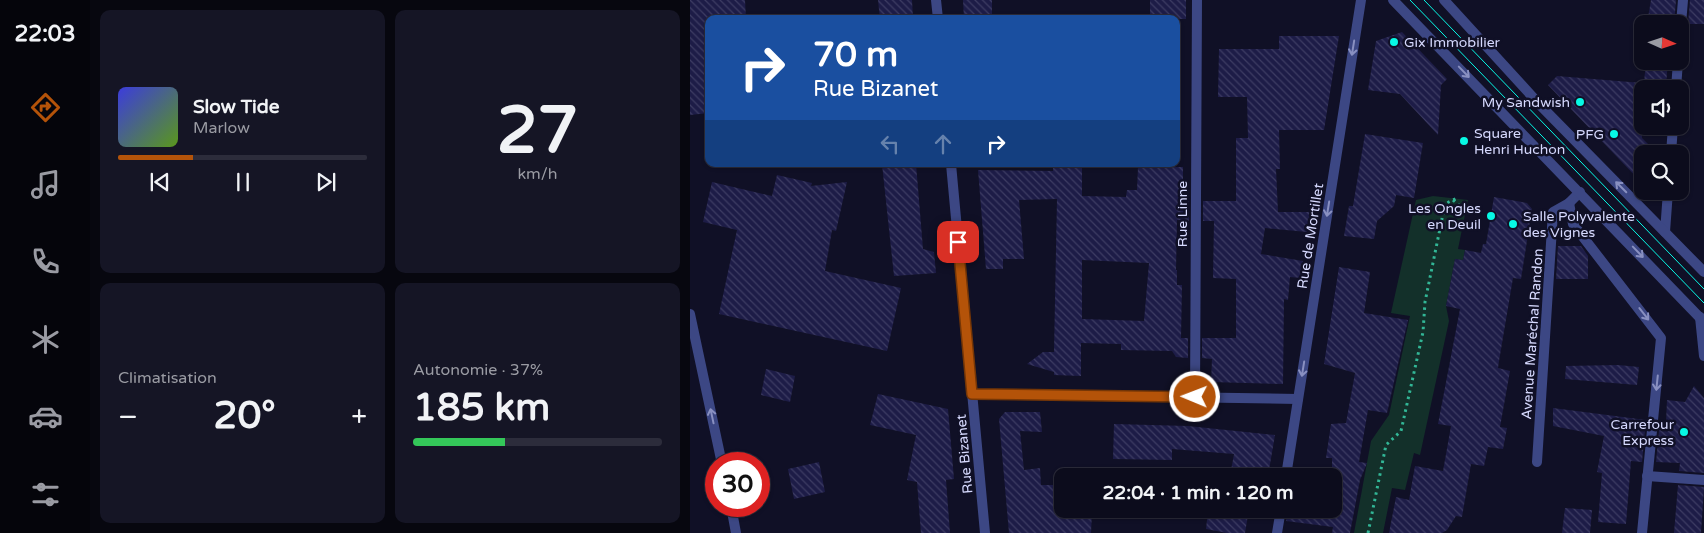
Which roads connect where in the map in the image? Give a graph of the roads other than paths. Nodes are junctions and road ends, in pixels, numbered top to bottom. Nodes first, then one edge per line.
1 (936, 0) edge
2 (1197, 0) edge
3 (1361, 0) edge
4 (1393, 0) edge
5 (1444, 0) edge
6 (1683, 0) edge
7 (938, 15) edge
8 (1682, 15) edge
9 (951, 167) edge
10 (1580, 192) junction
11 (1667, 200) edge
12 (1568, 203) junction
13 (1665, 232) junction
14 (1704, 272) edge
15 (690, 314) edge
16 (1702, 319) edge
17 (1704, 356) edge
18 (972, 394) junction
19 (1195, 397) junction
20 (1298, 399) junction
21 (719, 452) edge
22 (1537, 462) dead end
23 (1287, 468) edge
24 (1647, 476) junction
25 (1704, 480) edge
26 (733, 517) edge
27 (1280, 518) edge
28 (736, 533) edge
29 (985, 533) edge
30 (1277, 533) edge
31 (1642, 533) edge

1 - 7 street
2 - 19 street, Rue Linne
3 -> 20 street, Rue de Mortillet
4 -> 10 street
13 -> 5 street
6 - 8 street
9 - 18 street, Rue Bizanet
10 - 12 street, Avenue Maréchal Randon
10 -> 16 street
11 - 13 street
12 - 22 street, Avenue Maréchal Randon
12 -> 24 street
13 - 14 street
21 -> 15 street
16 - 17 street
18 - 19 street
18 - 29 street, Rue Bizanet
19 - 20 street
20 - 23 street, Rue de Mortillet
24 - 25 street
24 - 31 street
26 - 28 street
27 - 30 street

